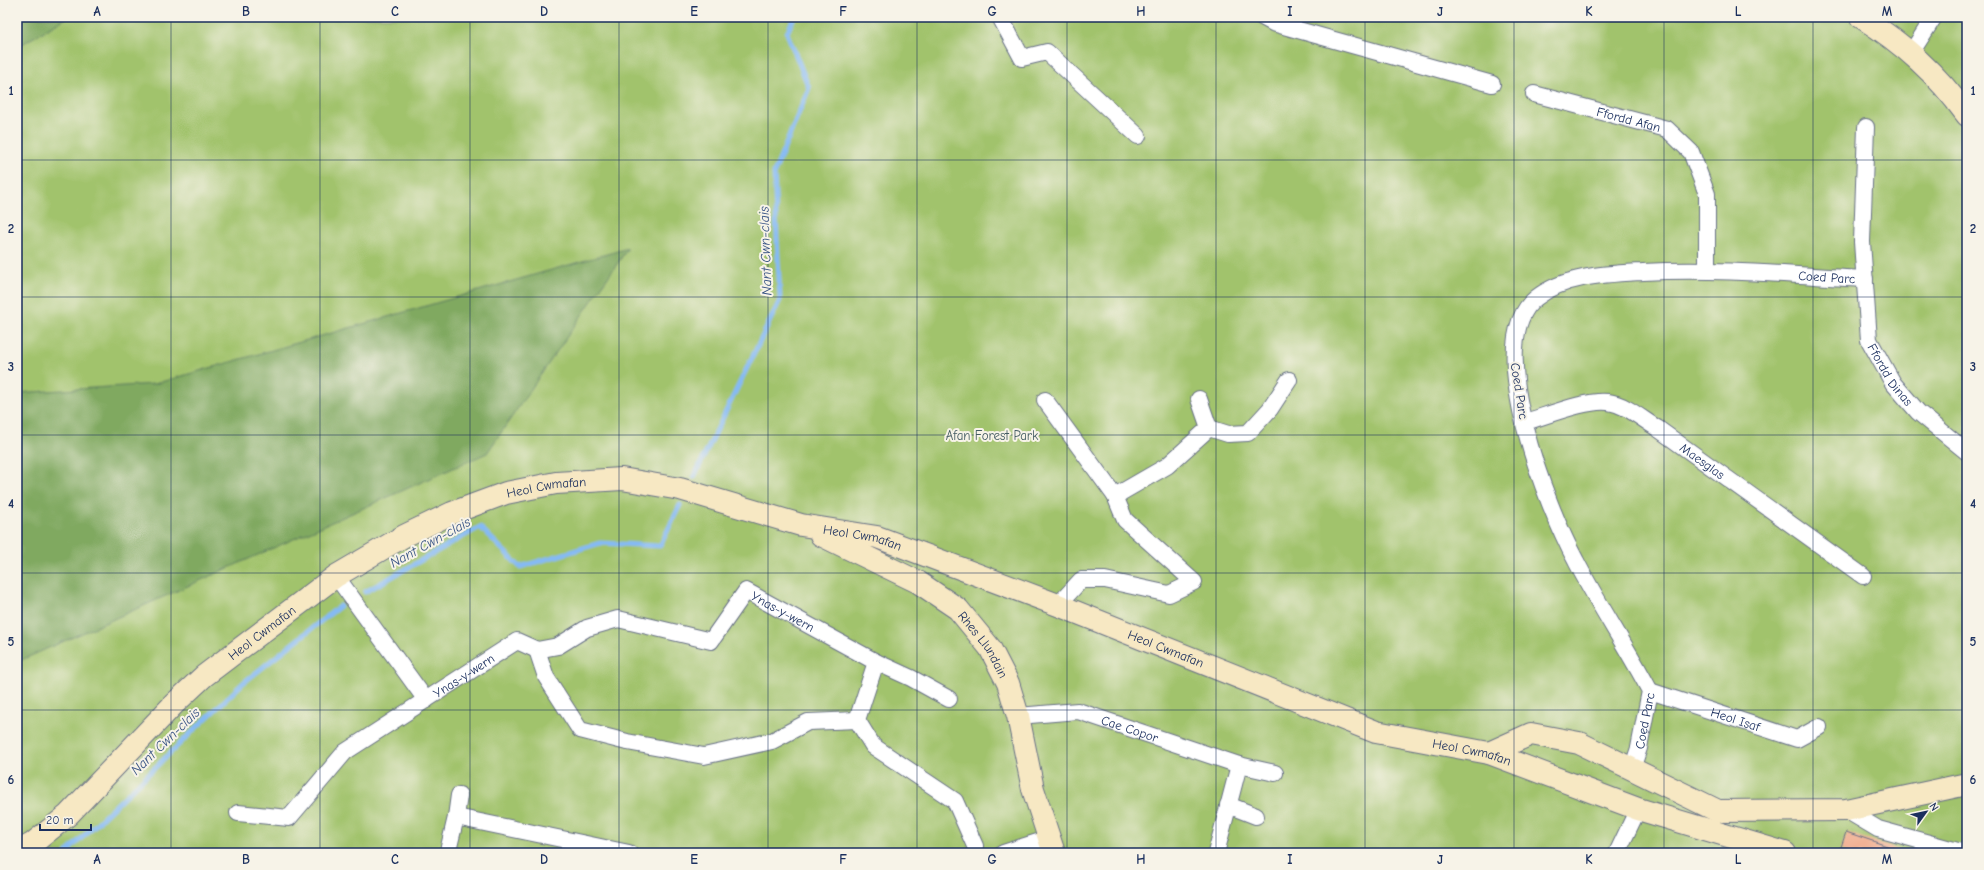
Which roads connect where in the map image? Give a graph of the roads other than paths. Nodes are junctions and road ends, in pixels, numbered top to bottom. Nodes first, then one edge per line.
1 (1000, 17) edge
2 (1262, 17) edge
3 (1861, 17) edge
4 (1934, 17) edge
5 (1911, 53) junction
6 (1492, 84) dead end
7 (1534, 94) dead end
8 (1967, 115) edge
9 (1866, 127) dead end
10 (1138, 136) dead end
11 (1707, 270) junction
12 (1865, 279) junction
13 (1289, 380) dead end
14 (1199, 399) dead end
15 (1045, 400) dead end
16 (1525, 422) junction
17 (1209, 428) junction
18 (1967, 452) edge
19 (1115, 496) junction
20 (801, 525) junction
21 (336, 576) junction
22 (1864, 576) dead end
23 (1058, 605) junction
24 (537, 650) junction
25 (876, 662) junction
26 (1650, 691) junction
27 (949, 699) dead end
28 (426, 700) junction
29 (1018, 716) junction
30 (857, 720) junction
31 (1819, 727) dead end
32 (1488, 753) junction
33 (1239, 765) junction
34 (1632, 769) junction
35 (1275, 773) dead end
36 (1967, 784) edge
37 (459, 794) dead end
38 (1228, 805) junction
39 (1638, 810) junction
40 (1846, 810) junction
41 (238, 813) dead end
42 (1256, 816) dead end
43 (456, 817) junction
44 (975, 846) dead end
45 (1052, 846) edge
46 (448, 851) dead end
47 (17, 852) edge
48 (629, 853) edge
49 (1003, 853) edge
50 (1216, 853) edge
51 (1617, 853) edge
52 (1786, 853) edge
53 (1964, 853) edge

1 - 10 street
2 - 6 street
3 - 5 main road
4 - 5 street
5 - 8 main road
7 - 11 street, Ffordd Afan
9 - 12 street, Ffordd Dinas
11 - 12 street, Coed Parc
11 - 16 street, Coed Parc
12 - 18 street, Ffordd Dinas
13 - 17 street
14 - 17 street
15 - 19 street
16 - 22 street, Maesglas
16 - 26 street, Coed Parc
17 - 19 street
19 - 23 street
20 - 21 main road, Heol Cwmafan
20 - 23 main road, Heol Cwmafan
20 - 29 main road, Rhes Llundain
21 - 28 street, Ynas-y-wern
21 - 47 main road, Heol Cwmafan
23 - 32 main road, Heol Cwmafan
24 - 25 street, Ynas-y-wern
24 - 28 street, Ynas-y-wern
24 - 30 street
25 - 27 street
25 - 30 street
26 - 31 street, Heol Isaf
26 - 34 street, Coed Parc
28 - 41 street, Ynas-y-wern
29 - 33 street, Cae Copor
29 - 45 main road, Rhes Llundain
30 - 44 street
32 - 34 main road
32 - 39 main road, Heol Cwmafan
33 - 35 street, Cae Copor
33 - 38 street
34 - 40 main road
36 - 40 main road
37 - 43 street
38 - 42 street
38 - 50 street
39 - 51 street
39 - 52 main road, Heol Cwmafan
40 - 53 street
43 - 46 street
43 - 48 street
45 - 49 street

